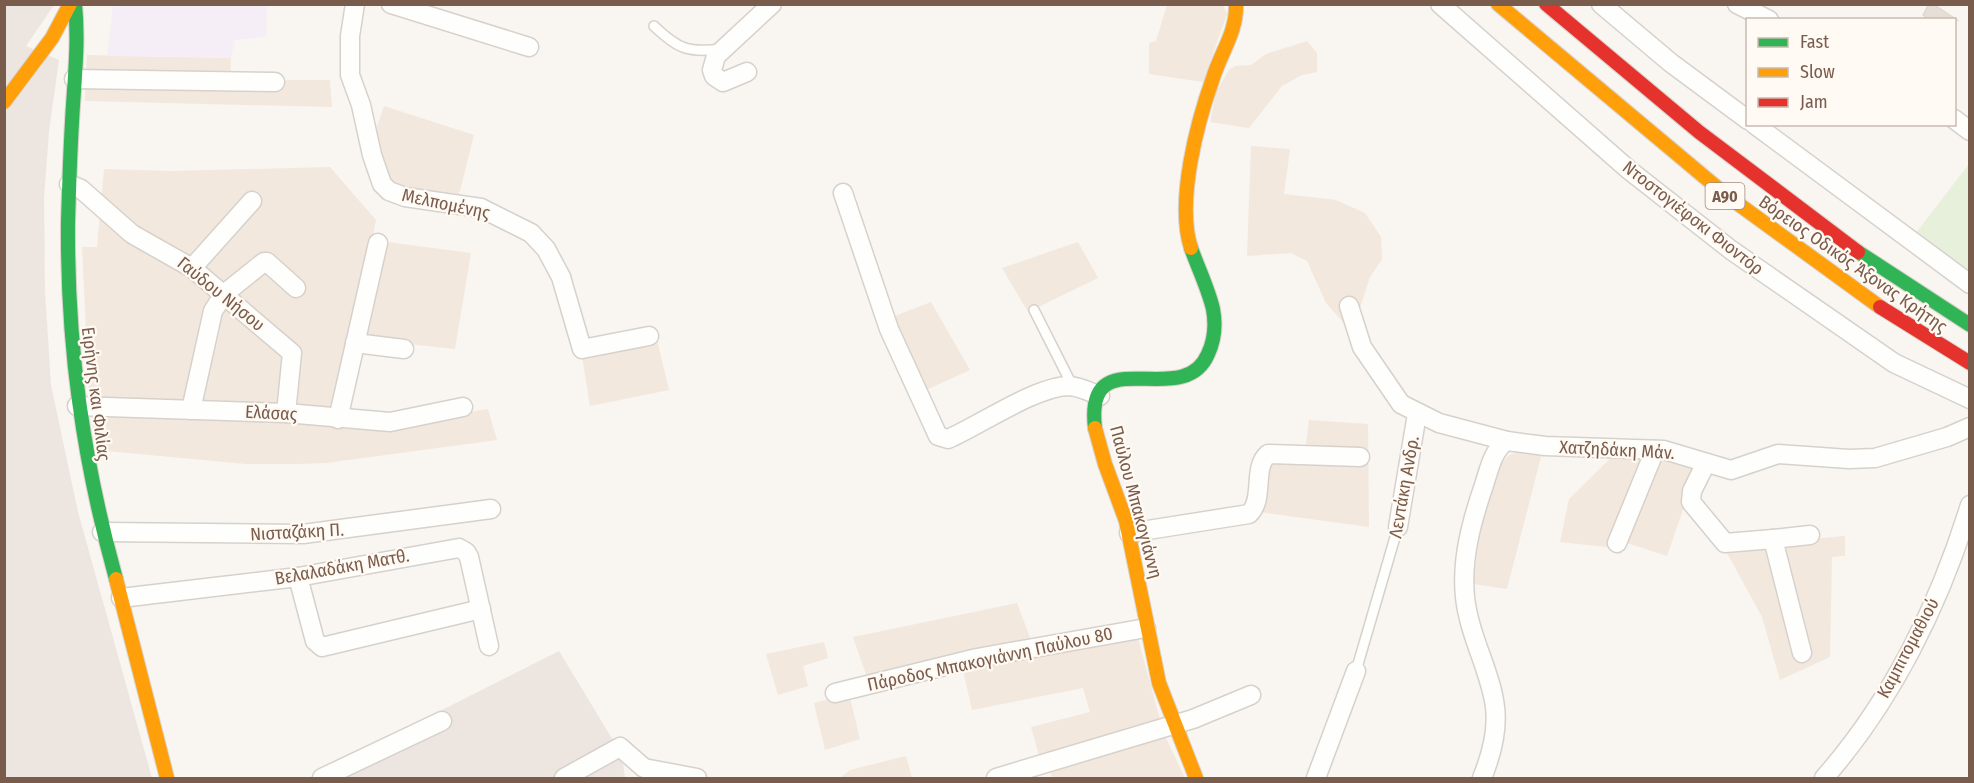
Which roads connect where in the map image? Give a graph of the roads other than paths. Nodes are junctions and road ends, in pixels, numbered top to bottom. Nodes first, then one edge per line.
1 (69, 4) edge
2 (75, 4) edge
3 (355, 4) edge
4 (391, 4) edge
5 (772, 4) edge
6 (1236, 4) edge
7 (1440, 4) edge
8 (1498, 4) edge
9 (1546, 4) edge
10 (1601, 4) edge
11 (1737, 4) edge
12 (1765, 18) edge
13 (654, 26) dead end
14 (529, 47) dead end
15 (724, 48) junction
16 (747, 72) dead end
17 (74, 79) junction
18 (275, 82) dead end
19 (4, 102) edge
20 (1746, 119) edge
21 (1956, 120) edge
22 (1757, 126) edge
23 (1970, 131) edge
24 (69, 184) junction
25 (843, 193) dead end
26 (252, 201) dead end
27 (378, 243) dead end
28 (192, 268) junction
29 (1970, 284) edge
30 (296, 288) dead end
31 (224, 294) junction
32 (1348, 306) dead end
33 (1034, 310) dead end
34 (1970, 326) edge
35 (648, 336) dead end
36 (355, 342) junction
37 (404, 349) dead end
38 (1970, 363) edge
39 (1073, 387) junction
40 (1100, 396) junction
41 (1970, 399) edge
42 (77, 406) junction
43 (463, 407) dead end
44 (191, 410) junction
45 (286, 413) junction
46 (1417, 414) junction
47 (338, 419) junction
48 (1970, 427) edge
49 (1507, 441) junction
50 (1655, 450) junction
51 (1360, 457) dead end
52 (1706, 463) junction
53 (1970, 505) edge
54 (491, 509) dead end
55 (1398, 527) joint
56 (102, 531) junction
57 (1129, 533) junction
58 (1810, 536) dead end
59 (1773, 538) junction
60 (1617, 543) dead end
61 (298, 577) junction
62 (121, 598) junction
63 (481, 609) junction
64 (1146, 628) junction
65 (489, 646) dead end
66 (1802, 653) dead end
67 (1356, 671) joint
68 (835, 693) dead end
69 (1251, 695) dead end
70 (442, 720) dead end
71 (1173, 725) junction
72 (167, 778) edge
73 (305, 778) edge
74 (317, 778) edge
75 (322, 778) edge
76 (564, 778) edge
77 (697, 778) edge
78 (996, 778) edge
79 (1196, 778) edge
80 (1316, 778) edge
81 (1482, 778) edge
82 (1824, 778) edge

1 - 19 main road
2 - 17 main road, Ειρήνης και Φιλίας
3 - 35 street, Μελπομένης
4 - 14 street
5 - 15 street
6 - 40 main road
7 - 41 street, Ντοστογιέφσκι Φιοντόρ
8 - 38 main road, Βόρειος Οδικός Άξονας Κρήτης / Α90
9 - 34 main road, Βόρειος Οδικός Άξονας Κρήτης / Α90
10 - 20 street
11 - 12 street
13 - 15 lane
15 - 16 street
17 - 18 street
17 - 24 main road, Ειρήνης και Φιλίας
21 - 23 street
22 - 29 street
24 - 28 street, Γαύδου Νήσου
24 - 42 main road, Ειρήνης και Φιλίας
25 - 39 street
26 - 28 street
27 - 36 street
28 - 31 street, Γαύδου Νήσου
30 - 31 street
31 - 44 street
31 - 45 street, Γαύδου Νήσου
32 - 46 street
33 - 39 lane
36 - 37 street
36 - 47 street
39 - 40 street
40 - 57 main road, Παύλου Μπακογιάννη
42 - 44 street, Ελάσας
42 - 56 main road, Ειρήνης και Φιλίας
43 - 47 street, Ελάσας
44 - 45 street, Ελάσας
45 - 47 street, Ελάσας
46 - 49 street, Λεντάκη Ανδρ.
46 - 55 street, Λεντάκη Ανδρ.
48 - 52 street, Χατζηδάκη Μάν.
49 - 50 street, Χατζηδάκη Μάν.
49 - 81 street
50 - 52 street, Χατζηδάκη Μάν.
50 - 60 street
51 - 57 street
52 - 59 street
53 - 82 street, Καμπιτομαθιού
54 - 56 street, Νισταζάκη Π.
55 - 67 lane, Λεντάκη Ανδρ.
56 - 62 main road, Ειρήνης και Φιλίας
57 - 64 main road, Παύλου Μπακογιάννη
58 - 59 street
59 - 66 street
61 - 62 street, Βελαλαδάκη Ματθ.
61 - 63 street, Βελαλαδάκη Ματθ.
61 - 63 street
62 - 72 main road, Ειρήνης και Φιλίας
63 - 65 street, Βελαλαδάκη Ματθ.
64 - 68 street, Πάροδος Μπακογιάννη Παύλου 80
64 - 71 main road, Παύλου Μπακογιάννη
67 - 80 street, Λεντάκη Ανδρ.
69 - 71 street
70 - 75 street
71 - 78 street
71 - 79 main road, Παύλου Μπακογιάννη
73 - 74 street
76 - 77 street

